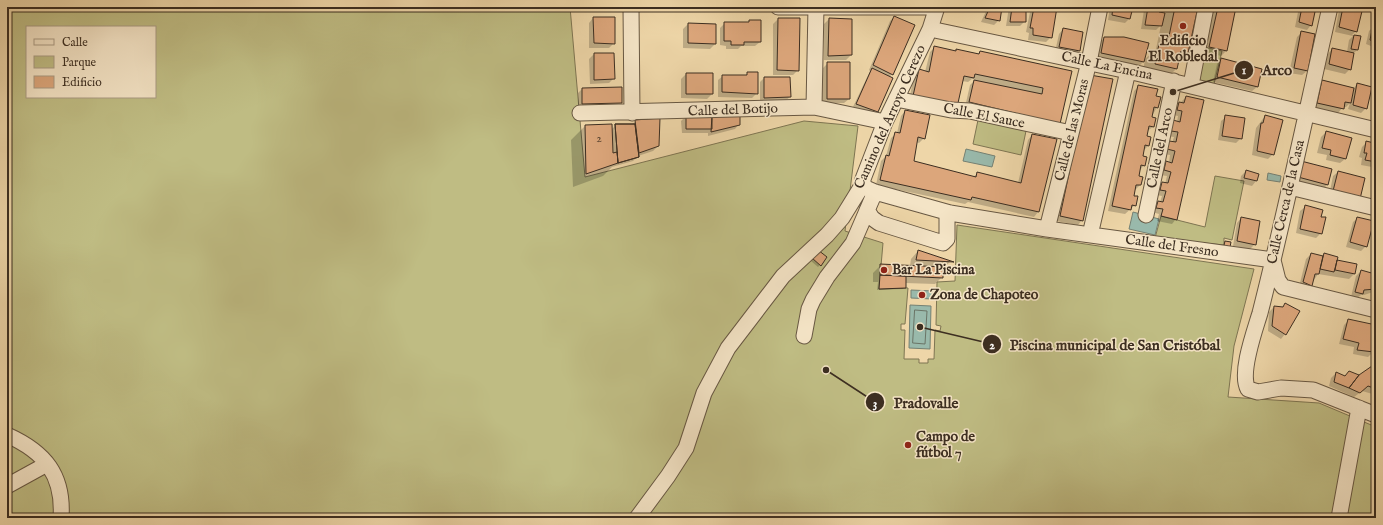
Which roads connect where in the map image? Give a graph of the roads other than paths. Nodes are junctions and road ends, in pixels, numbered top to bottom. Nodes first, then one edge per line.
1 (631, 7) edge
2 (778, 7) edge
3 (816, 7) edge
4 (927, 7) edge
5 (937, 7) edge
6 (1100, 7) edge
7 (1206, 7) edge
8 (1330, 7) edge
9 (930, 29) junction
10 (1089, 62) junction
11 (1128, 71) junction
12 (1174, 81) junction
13 (1191, 85) junction
14 (896, 99) junction
15 (814, 107) junction
16 (632, 112) junction
17 (1306, 112) junction
18 (580, 113) dead end
19 (885, 122) junction
20 (1376, 130) edge
21 (1071, 133) junction
22 (1290, 187) junction
23 (869, 188) junction
24 (1376, 208) edge
25 (867, 210) junction
26 (947, 213) junction
27 (1146, 215) dead end
28 (1047, 229) junction
29 (1090, 235) junction
30 (1273, 260) junction
31 (1376, 310) edge
32 (804, 336) dead end
33 (1358, 408) junction
34 (1376, 415) edge
35 (7, 435) edge
36 (47, 464) junction
37 (7, 486) edge
38 (61, 518) edge
39 (637, 518) edge
40 (1339, 518) edge

1 - 16 street
2 - 3 street
3 - 4 street
3 - 15 street
5 - 9 street, Camino del Arroyo Cerezo
6 - 10 street, Calle de las Moras
7 - 13 street
8 - 17 street, Calle Cerca de la Casa
9 - 10 street, Calle La Encina
9 - 14 street, Camino del Arroyo Cerezo
10 - 11 street, Calle La Encina
10 - 21 street, Calle de las Moras
11 - 12 street, Calle La Encina
11 - 29 street
12 - 13 street, Calle La Encina
12 - 27 street, Calle del Arco
13 - 17 street, Calle La Encina
14 - 19 street, Camino del Arroyo Cerezo
14 - 21 street, Calle El Sauce
15 - 16 street, Calle del Botijo
15 - 19 street, Calle del Botijo
16 - 18 street, Calle del Botijo
17 - 20 street, Calle La Encina
17 - 22 street, Calle Cerca de la Casa
19 - 23 street, Camino del Arroyo Cerezo
21 - 28 street, Calle de las Moras
22 - 24 street
22 - 30 street, Calle Cerca de la Casa
23 - 25 street
23 - 26 street, Calle del Fresno
23 - 39 street, Camino del Arroyo Cerezo
25 - 26 street
25 - 32 street
26 - 28 street, Calle del Fresno
28 - 29 street, Calle del Fresno
29 - 30 street, Calle del Fresno
30 - 31 street
30 - 33 street, Calle Cerca de la Casa
33 - 34 street
33 - 40 street
35 - 36 street
36 - 37 street
36 - 38 street

